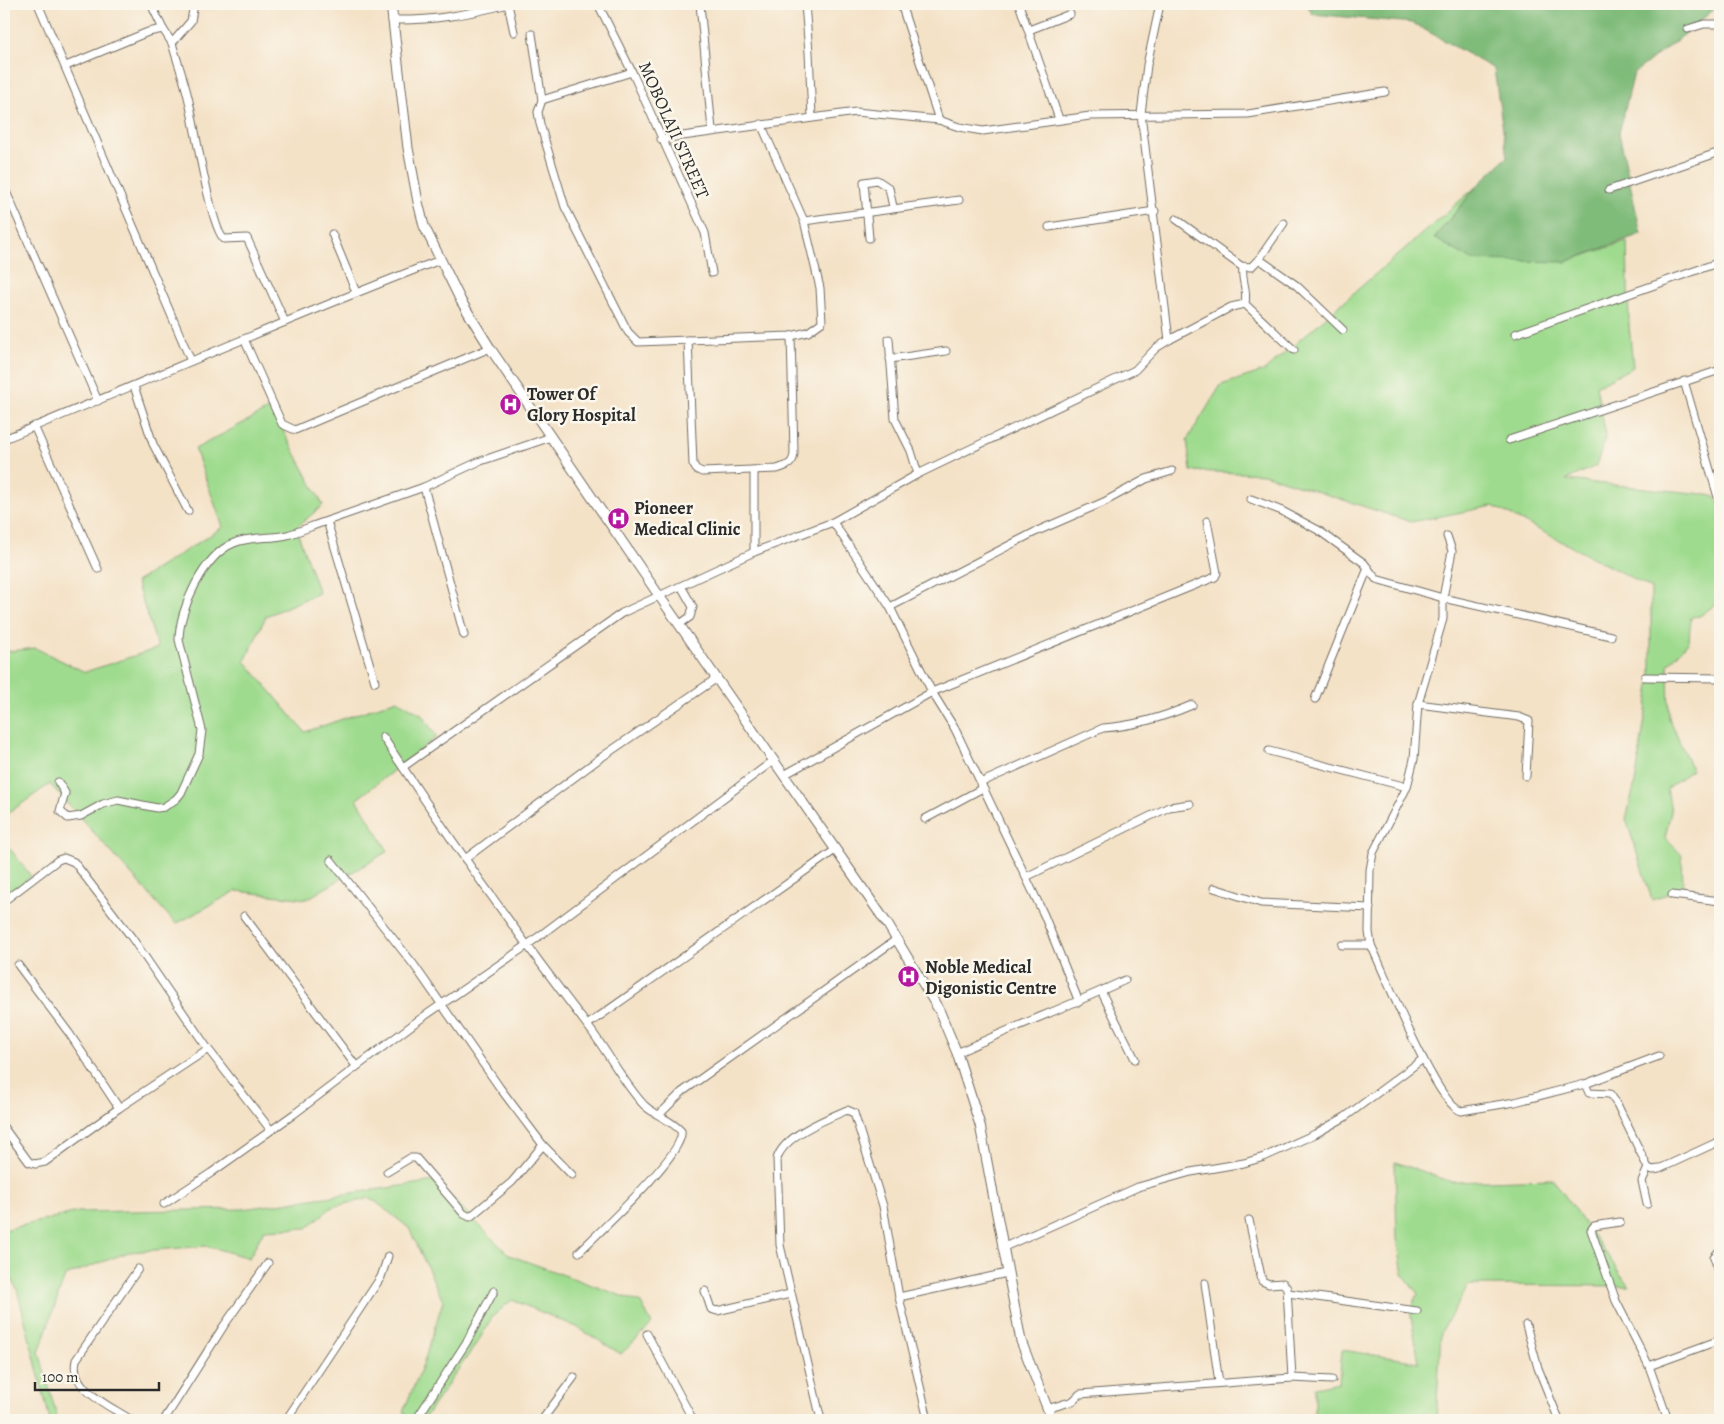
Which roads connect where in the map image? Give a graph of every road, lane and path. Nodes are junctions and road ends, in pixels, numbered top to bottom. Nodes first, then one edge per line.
1 (38, 4) edge
2 (151, 4) edge
3 (194, 4) edge
4 (391, 4) edge
5 (598, 4) edge
6 (700, 4) edge
7 (804, 4) edge
8 (901, 4) edge
9 (1019, 4) edge
10 (1160, 4) edge
11 (1070, 14) dead end
12 (392, 20) junction
13 (1720, 24) edge
14 (163, 29) junction
15 (1688, 29) dead end
16 (1029, 30) junction
17 (514, 32) dead end
18 (532, 34) dead end
19 (172, 43) junction
20 (66, 66) junction
21 (632, 72) junction
22 (1385, 92) dead end
23 (542, 100) junction
24 (1141, 114) junction
25 (812, 117) junction
26 (939, 120) junction
27 (1059, 120) junction
28 (761, 124) junction
29 (712, 130) junction
30 (661, 139) junction
31 (1720, 152) edge
32 (4, 187) edge
33 (1609, 190) dead end
34 (959, 200) dead end
35 (12, 205) junction
36 (892, 207) junction
37 (4, 208) edge
38 (1155, 211) junction
39 (866, 212) junction
40 (1176, 219) dead end
41 (804, 221) junction
42 (1284, 223) dead end
43 (1049, 227) dead end
44 (332, 234) dead end
45 (869, 238) dead end
46 (1259, 258) junction
47 (440, 260) junction
48 (1720, 262) edge
49 (1243, 267) junction
50 (712, 272) dead end
51 (356, 292) junction
52 (1245, 304) junction
53 (285, 322) junction
54 (1343, 330) dead end
55 (1515, 334) dead end
56 (792, 336) junction
57 (244, 339) junction
58 (888, 339) dead end
59 (688, 340) junction
60 (1169, 340) junction
61 (490, 348) junction
62 (1294, 350) dead end
63 (946, 351) dead end
64 (890, 359) junction
65 (191, 361) junction
66 (1720, 370) edge
67 (1684, 381) junction
68 (134, 386) junction
69 (98, 401) junction
70 (34, 426) junction
71 (551, 437) junction
72 (4, 439) edge
73 (1509, 440) dead end
74 (754, 470) junction
75 (1172, 471) dead end
76 (918, 474) junction
77 (424, 487) junction
78 (1718, 487) edge
79 (1251, 499) dead end
80 (1720, 504) edge
81 (188, 511) dead end
82 (327, 521) junction
83 (1207, 521) dead end
84 (833, 522) junction
85 (1447, 536) dead end
86 (754, 552) junction
87 (1368, 568) junction
88 (98, 569) dead end
89 (681, 586) junction
90 (660, 597) junction
91 (1443, 598) junction
92 (890, 607) junction
93 (680, 624) junction
94 (464, 635) dead end
95 (1611, 636) dead end
96 (1645, 676) dead end
97 (717, 678) junction
98 (1720, 678) edge
99 (375, 682) dead end
100 (932, 692) junction
101 (1315, 699) dead end
102 (1418, 704) junction
103 (1192, 705) dead end
104 (383, 737) dead end
105 (1269, 751) dead end
106 (773, 761) junction
107 (402, 767) junction
108 (784, 774) junction
109 (1526, 776) dead end
110 (58, 782) dead end
111 (980, 783) junction
112 (1407, 787) junction
113 (1190, 804) dead end
114 (925, 818) dead end
115 (835, 850) junction
116 (331, 860) dead end
117 (465, 860) junction
118 (1026, 877) junction
119 (1214, 888) dead end
120 (1672, 895) dead end
121 (4, 901) edge
122 (1720, 901) edge
123 (1370, 908) junction
124 (244, 916) dead end
125 (898, 939) junction
126 (1371, 944) junction
127 (1342, 945) dead end
128 (526, 946) junction
129 (18, 965) dead end
130 (1125, 980) dead end
131 (1101, 991) junction
132 (1079, 1002) junction
133 (442, 1004) junction
134 (587, 1025) junction
135 (208, 1049) junction
136 (957, 1052) junction
137 (1659, 1056) dead end
138 (1135, 1059) dead end
139 (1423, 1059) junction
140 (356, 1066) junction
141 (1585, 1084) junction
142 (119, 1108) junction
143 (660, 1114) junction
144 (4, 1128) edge
145 (270, 1129) junction
146 (1720, 1141) edge
147 (543, 1145) junction
148 (1648, 1168) junction
149 (387, 1172) dead end
150 (572, 1175) dead end
151 (164, 1204) dead end
152 (1647, 1204) dead end
153 (1249, 1220) dead end
154 (1620, 1222) dead end
155 (1002, 1248) junction
156 (1720, 1250) edge
157 (579, 1252) dead end
158 (388, 1256) dead end
159 (268, 1263) dead end
160 (138, 1269) dead end
161 (1007, 1273) junction
162 (1720, 1275) edge
163 (1205, 1283) dead end
164 (494, 1291) dead end
165 (705, 1291) dead end
166 (1288, 1293) junction
167 (790, 1294) junction
168 (898, 1297) junction
169 (1417, 1311) dead end
170 (1526, 1325) dead end
171 (647, 1334) dead end
172 (1720, 1340) edge
173 (1649, 1366) junction
174 (574, 1377) dead end
175 (1292, 1378) junction
176 (1332, 1380) dead end
177 (1219, 1383) junction
178 (1047, 1409) junction
179 (131, 1420) edge
180 (164, 1420) edge
181 (286, 1420) edge
182 (416, 1420) edge
183 (542, 1420) edge
184 (693, 1420) edge
185 (821, 1420) edge
186 (928, 1420) edge
187 (1052, 1420) edge
188 (1559, 1420) edge
189 (1668, 1420) edge

1 - 20 street
2 - 14 street
3 - 19 street
4 - 12 street
5 - 21 street, MOBOLAJI STREET
6 - 29 street
7 - 25 street
8 - 26 street
9 - 16 street
10 - 24 street
11 - 16 street
12 - 17 street
12 - 47 street
13 - 15 street
14 - 19 street
14 - 20 street
16 - 27 street
18 - 23 street
19 - 53 street
20 - 65 street
21 - 23 street
21 - 30 street, MOBOLAJI STREET
22 - 24 street
23 - 59 street
24 - 27 street
24 - 38 street
25 - 26 street
25 - 28 street
26 - 27 street
28 - 29 street
28 - 41 street
29 - 30 street
30 - 50 street, MOBOLAJI STREET
31 - 33 street
32 - 35 street
34 - 36 street
35 - 37 street
35 - 69 street
36 - 39 street
36 - 39 street
38 - 43 street
38 - 60 street
39 - 41 street
39 - 45 street
40 - 49 street
41 - 56 street
42 - 46 street
44 - 51 street
46 - 49 street
46 - 54 street
47 - 51 street
47 - 61 street
48 - 55 street
49 - 52 street
51 - 53 street
52 - 60 street
52 - 62 street
53 - 57 street
56 - 59 street
56 - 74 street
57 - 61 street
57 - 65 street
58 - 64 street
59 - 74 street
60 - 76 street
61 - 71 street
63 - 64 street
64 - 76 street
65 - 68 street
66 - 67 street
67 - 73 street
67 - 78 street
68 - 69 street
68 - 81 street
69 - 70 street
70 - 72 street
70 - 88 street
71 - 77 street
71 - 90 street
74 - 86 street
75 - 92 street
76 - 84 street
77 - 82 street
77 - 94 street
78 - 80 street
79 - 87 street
82 - 99 street
82 - 110 street
83 - 100 street
84 - 86 street
84 - 92 street
85 - 91 street
86 - 89 street
87 - 91 street
87 - 101 street
89 - 90 street
89 - 93 street
90 - 93 street
90 - 107 street
91 - 95 street
91 - 102 street
92 - 100 street
93 - 97 street
96 - 98 street
97 - 106 street
97 - 117 street
100 - 108 street
100 - 111 street
102 - 109 street
102 - 112 street
103 - 111 street
104 - 107 street
105 - 112 street
106 - 108 street
106 - 128 street
107 - 117 street
108 - 115 street
111 - 114 street
111 - 118 street
112 - 123 street
113 - 118 street
115 - 125 street
115 - 134 street
116 - 133 street
117 - 128 street
118 - 132 street
119 - 123 street
120 - 122 street
121 - 135 street
123 - 126 street
124 - 140 street
125 - 136 street
125 - 143 street
126 - 127 street
126 - 139 street
128 - 133 street
128 - 134 street
129 - 142 street
130 - 131 street
131 - 132 street
131 - 138 street
132 - 136 street
133 - 140 street
133 - 147 street
134 - 143 street
135 - 142 street
135 - 145 street
136 - 155 street
137 - 141 street
139 - 141 street
139 - 155 street
140 - 145 street
141 - 148 street
142 - 144 street
143 - 157 street
145 - 151 street
146 - 148 street
147 - 149 street
147 - 150 street
148 - 152 street
153 - 166 street
154 - 173 street
155 - 161 street
156 - 162 street
158 - 181 street
159 - 180 street
160 - 179 street
161 - 168 street
161 - 178 street
163 - 177 street
164 - 182 street
165 - 167 street
166 - 169 street
166 - 175 street
167 - 168 street
167 - 185 street
168 - 186 street
170 - 188 street
171 - 184 street
172 - 173 street
173 - 189 street
174 - 183 street
175 - 176 street
175 - 177 street
177 - 178 street
178 - 187 street

